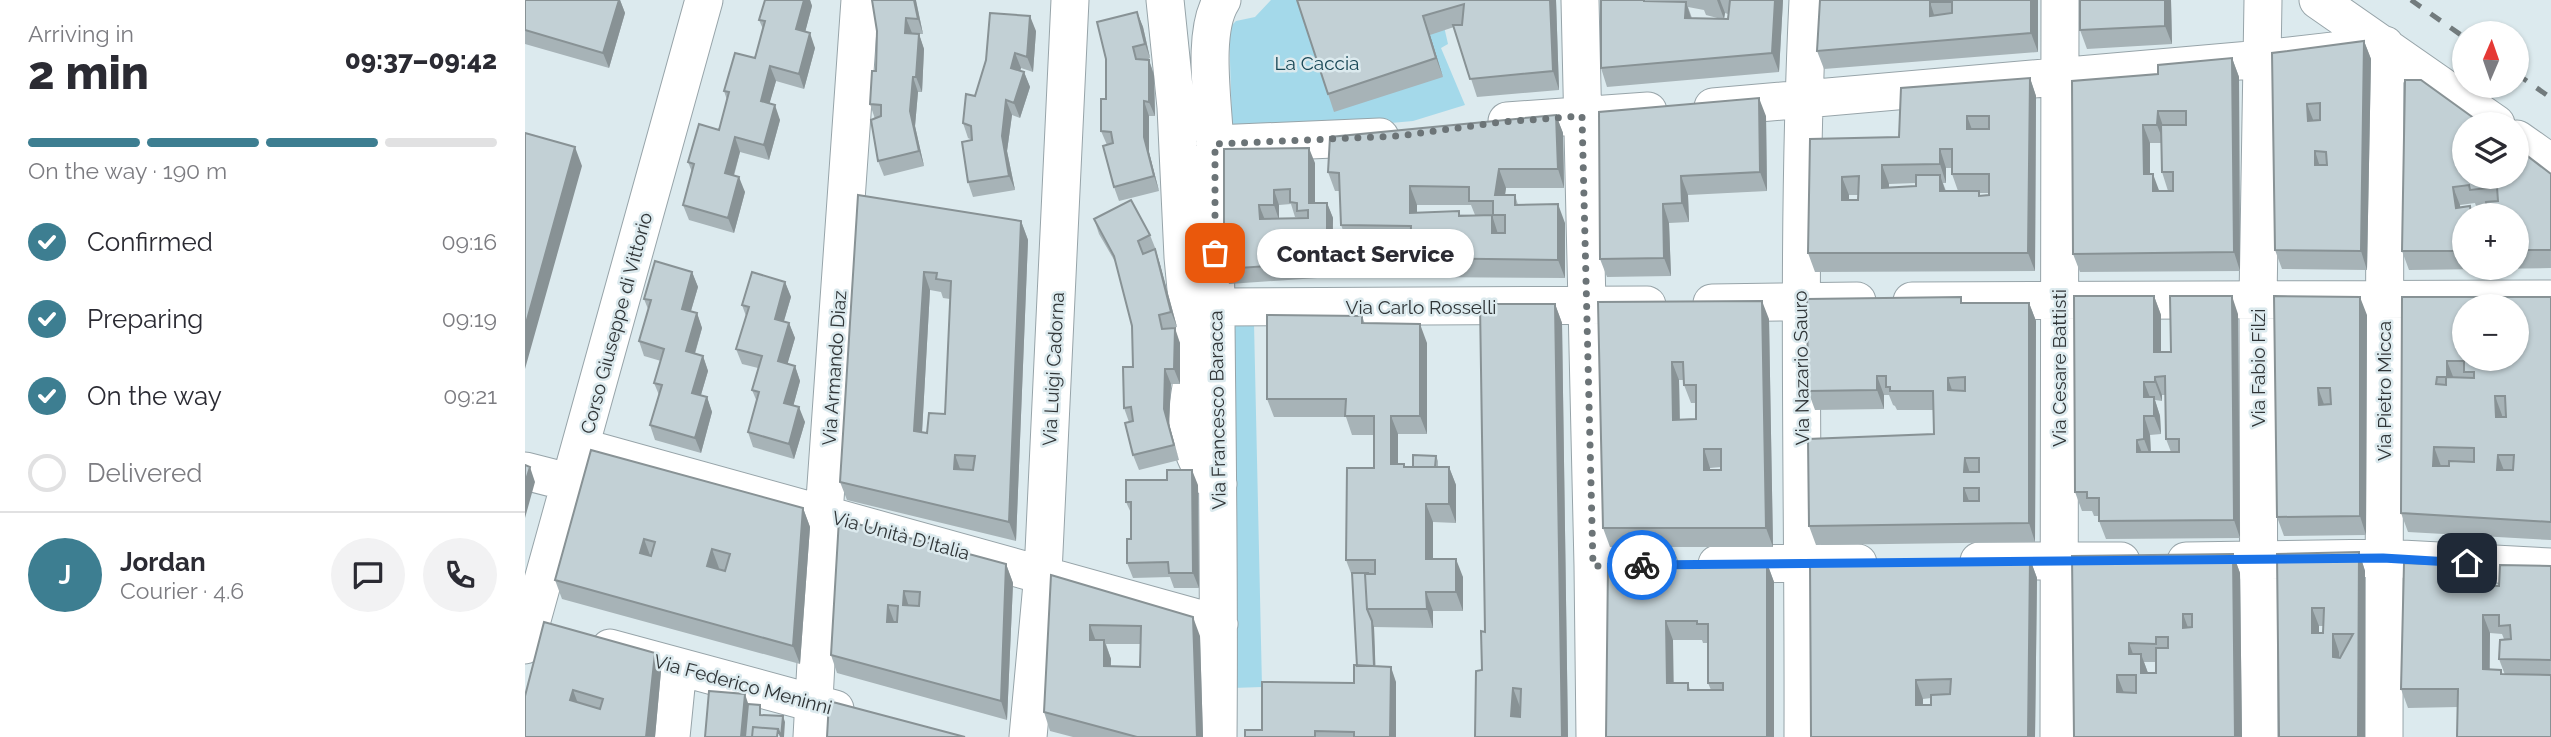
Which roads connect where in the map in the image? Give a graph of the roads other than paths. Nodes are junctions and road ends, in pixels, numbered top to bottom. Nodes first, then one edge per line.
1 (704, 0) edge
2 (860, 0) edge
3 (1070, 0) edge
4 (1165, 0) edge
5 (1222, 0) edge
6 (1580, 0) edge
7 (1808, 0) edge
8 (2060, 0) edge
9 (2263, 0) edge
10 (2318, 0) edge
11 (2385, 45) junction
12 (2262, 59) junction
13 (2059, 75) junction
14 (1803, 100) junction
15 (2479, 112) edge
16 (1582, 116) junction
17 (1476, 125) edge
18 (1411, 134) edge
19 (1215, 144) junction
20 (2529, 147) edge
21 (2551, 163) edge
22 (2258, 299) junction
23 (2384, 299) junction
24 (2551, 299) edge
25 (1800, 301) junction
26 (2059, 302) junction
27 (1586, 306) junction
28 (1215, 307) junction
29 (581, 447) junction
30 (525, 471) edge
31 (572, 483) junction
32 (1219, 484) junction
33 (824, 514) junction
34 (2383, 558) junction
35 (2059, 561) junction
36 (2258, 561) junction
37 (1884, 562) edge
38 (1952, 562) edge
39 (1804, 563) junction
40 (1593, 566) junction
41 (2551, 567) edge
42 (1043, 573) junction
43 (1219, 624) junction
44 (544, 634) edge
45 (678, 667) junction
46 (865, 716) edge
47 (812, 721) edge
48 (671, 737) edge
49 (1027, 737) edge
50 (1218, 737) edge
51 (1595, 737) edge
52 (1803, 737) edge
53 (2059, 737) edge
54 (2259, 737) edge
55 (2384, 737) edge

1 - 29 street, Corso Giuseppe di Vittorio
2 - 33 street, Via Armando Diaz
3 - 42 street, Via Luigi Cadorna
4 - 32 street
5 - 19 street, Via Francesco Baracca
6 - 16 street
7 - 14 street, Via Nazario Sauro
8 - 13 street, Via Cesare Battisti
9 - 12 street, Via Fabio Filzi
10 - 11 street
11 - 12 street
11 - 15 street
11 - 23 street, Via Pietro Micca
12 - 13 street
12 - 22 street, Via Fabio Filzi
13 - 14 street
13 - 26 street, Via Cesare Battisti
14 - 16 street
14 - 25 street, Via Nazario Sauro
16 - 17 street
16 - 27 street
18 - 19 street
19 - 28 street, Via Francesco Baracca
20 - 21 street
22 - 23 street, Via Carlo Rosselli
22 - 26 street, Via Carlo Rosselli
22 - 36 street, Via Fabio Filzi
23 - 24 street, Via Carlo Rosselli
23 - 34 street, Via Pietro Micca
25 - 26 street, Via Carlo Rosselli
25 - 27 street, Via Carlo Rosselli
25 - 39 street, Via Nazario Sauro
26 - 35 street, Via Cesare Battisti
27 - 28 street, Via Carlo Rosselli
27 - 40 street
28 - 32 street, Via Francesco Baracca
29 - 31 street, Corso Giuseppe di Vittorio
29 - 33 street, Via Unità D'Italia
30 - 31 street
31 - 44 street, Corso Giuseppe di Vittorio
32 - 43 street, Via Francesco Baracca
33 - 42 street, Via Unità D'Italia
33 - 47 street, Via Armando Diaz
34 - 36 street
34 - 41 street
34 - 55 street, Via Pietro Micca
35 - 36 street
35 - 38 street
35 - 53 street, Via Cesare Battisti
36 - 54 street, Via Fabio Filzi
37 - 39 street
39 - 40 street
39 - 52 street, Via Nazario Sauro
40 - 51 street
42 - 43 street, Via Unità D'Italia
42 - 49 street, Via Luigi Cadorna
43 - 50 street, Via Francesco Baracca
44 - 45 street, Via Federico Meninni
45 - 47 street, Via Federico Meninni
45 - 48 street
46 - 47 street, Via Federico Meninni

